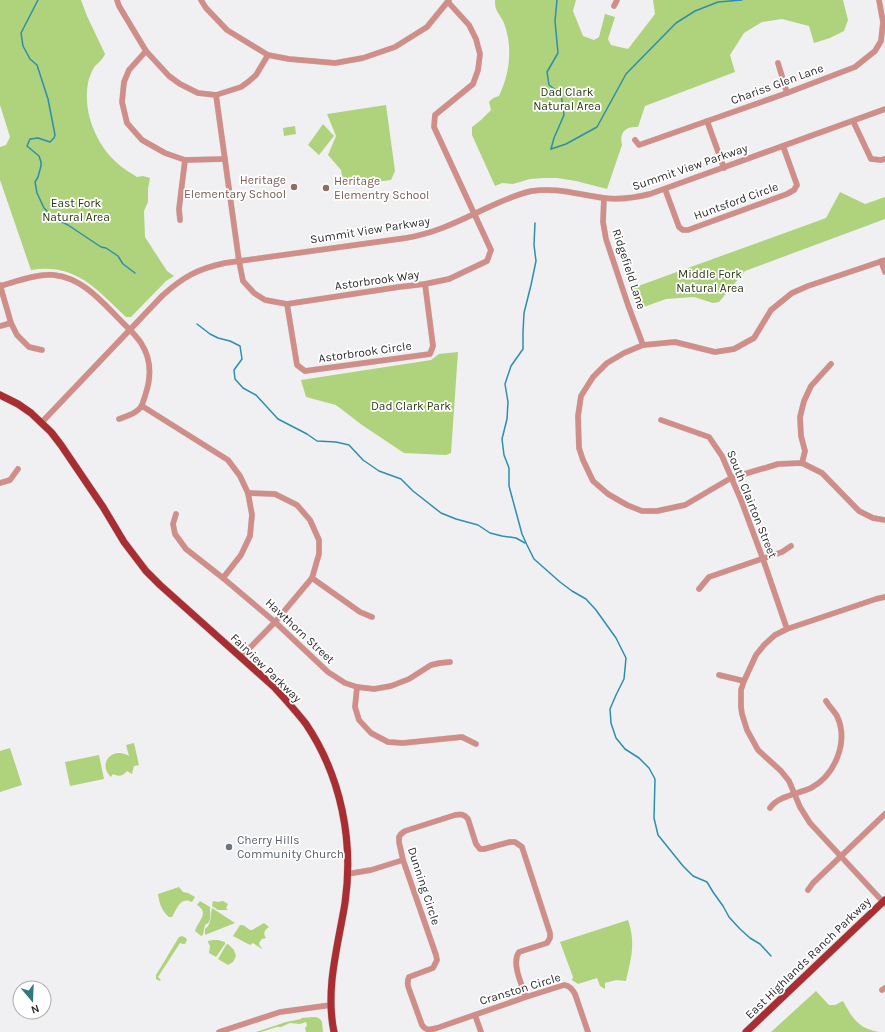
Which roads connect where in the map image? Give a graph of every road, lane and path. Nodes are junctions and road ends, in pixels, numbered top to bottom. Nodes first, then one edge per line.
1 (117, 0) edge
2 (201, 0) edge
3 (617, 0) edge
4 (879, 0) edge
5 (449, 1) edge
6 (614, 6) dead end
7 (883, 41) edge
8 (146, 51) junction
9 (268, 55) junction
10 (778, 63) dead end
11 (787, 93) junction
12 (216, 95) junction
13 (885, 109) edge
14 (707, 121) junction
15 (853, 121) junction
16 (635, 140) dead end
17 (783, 146) junction
18 (225, 159) junction
19 (885, 159) edge
20 (185, 160) junction
21 (724, 168) junction
22 (665, 189) junction
23 (604, 198) junction
24 (474, 214) junction
25 (180, 220) dead end
26 (883, 260) edge
27 (239, 261) junction
28 (885, 272) edge
29 (425, 284) junction
30 (0, 286) edge
31 (286, 304) junction
32 (11, 323) junction
33 (0, 326) edge
34 (130, 330) junction
35 (643, 345) junction
36 (42, 350) dead end
37 (831, 364) dead end
38 (0, 395) edge
39 (142, 406) junction
40 (119, 419) dead end
41 (661, 420) dead end
42 (42, 422) junction
43 (802, 463) junction
44 (18, 469) dead end
45 (731, 478) junction
46 (0, 483) edge
47 (248, 493) junction
48 (176, 514) dead end
49 (885, 520) edge
50 (791, 546) dead end
51 (763, 559) junction
52 (223, 578) junction
53 (312, 578) junction
54 (699, 589) dead end
55 (885, 597) edge
56 (372, 617) dead end
57 (275, 622) junction
58 (787, 629) junction
59 (241, 657) junction
60 (450, 662) dead end
61 (720, 675) dead end
62 (744, 681) junction
63 (357, 687) junction
64 (826, 701) dead end
65 (476, 744) dead end
66 (794, 794) junction
67 (770, 808) dead end
68 (885, 814) edge
69 (840, 857) junction
70 (403, 860) junction
71 (347, 874) junction
72 (808, 890) dead end
73 (884, 902) edge
74 (526, 997) junction
75 (331, 1005) junction
76 (417, 1012) joint
77 (475, 1015) junction
78 (220, 1032) edge
79 (334, 1032) edge
80 (481, 1032) edge
81 (588, 1032) edge
82 (746, 1032) edge

1 - 8 street
2 - 9 street
3 - 6 street
4 - 7 street, Chariss Glen Lane
5 - 9 street
5 - 24 street, Astorbrook Way
7 - 11 street, Chariss Glen Lane
8 - 12 street
8 - 20 street
9 - 12 street
10 - 11 street
11 - 14 street, Chariss Glen Lane
12 - 18 street, Astorbrook Way
13 - 15 street, Summit View Parkway
14 - 16 street, Chariss Glen Lane
14 - 21 street
15 - 17 street, Summit View Parkway
15 - 19 street
17 - 21 street, Summit View Parkway
17 - 22 street, Huntsford Circle
18 - 20 street
18 - 27 street, Astorbrook Way
20 - 25 street
21 - 22 street, Summit View Parkway
22 - 23 street, Summit View Parkway
23 - 24 street, Summit View Parkway
23 - 35 street, Ridgefield Lane
24 - 27 street, Summit View Parkway
24 - 29 street, Astorbrook Way
26 - 28 street
26 - 35 street
27 - 31 street, Astorbrook Way
27 - 34 street, Summit View Parkway
29 - 31 street, Astorbrook Way
29 - 31 street, Astorbrook Circle
30 - 32 street
30 - 34 street
32 - 33 street
32 - 36 street
34 - 39 street
34 - 42 street, Summit View Parkway
35 - 45 street
37 - 43 street
38 - 42 main road, Fairview Parkway
39 - 40 street
39 - 47 street
41 - 45 street, South Clairton Street
42 - 59 main road, Fairview Parkway
43 - 45 street
43 - 49 street
44 - 46 street
45 - 51 street, South Clairton Street
47 - 52 street
47 - 53 street
48 - 52 street, Hawthorn Street
50 - 51 street
51 - 54 street
51 - 58 street, South Clairton Street
52 - 57 street, Hawthorn Street
53 - 56 street
53 - 57 street
55 - 58 street
57 - 59 street
57 - 63 street, Hawthorn Street
58 - 62 street
59 - 71 main road, Fairview Parkway
60 - 63 street, Hawthorn Street
61 - 62 street
62 - 66 street
63 - 65 street
64 - 66 street
66 - 67 street
66 - 69 street
68 - 69 street
69 - 72 street
69 - 73 street
70 - 71 street
70 - 74 street, Dunning Circle
70 - 76 street, Dunning Circle
71 - 75 main road, Fairview Parkway
73 - 82 main road, East Highlands Ranch Parkway
74 - 77 street, Cranston Circle
74 - 81 street, Cranston Circle
75 - 78 street
75 - 79 main road, Fairview Parkway
76 - 77 street, Cranston Circle
77 - 80 street, Cranston Circle

